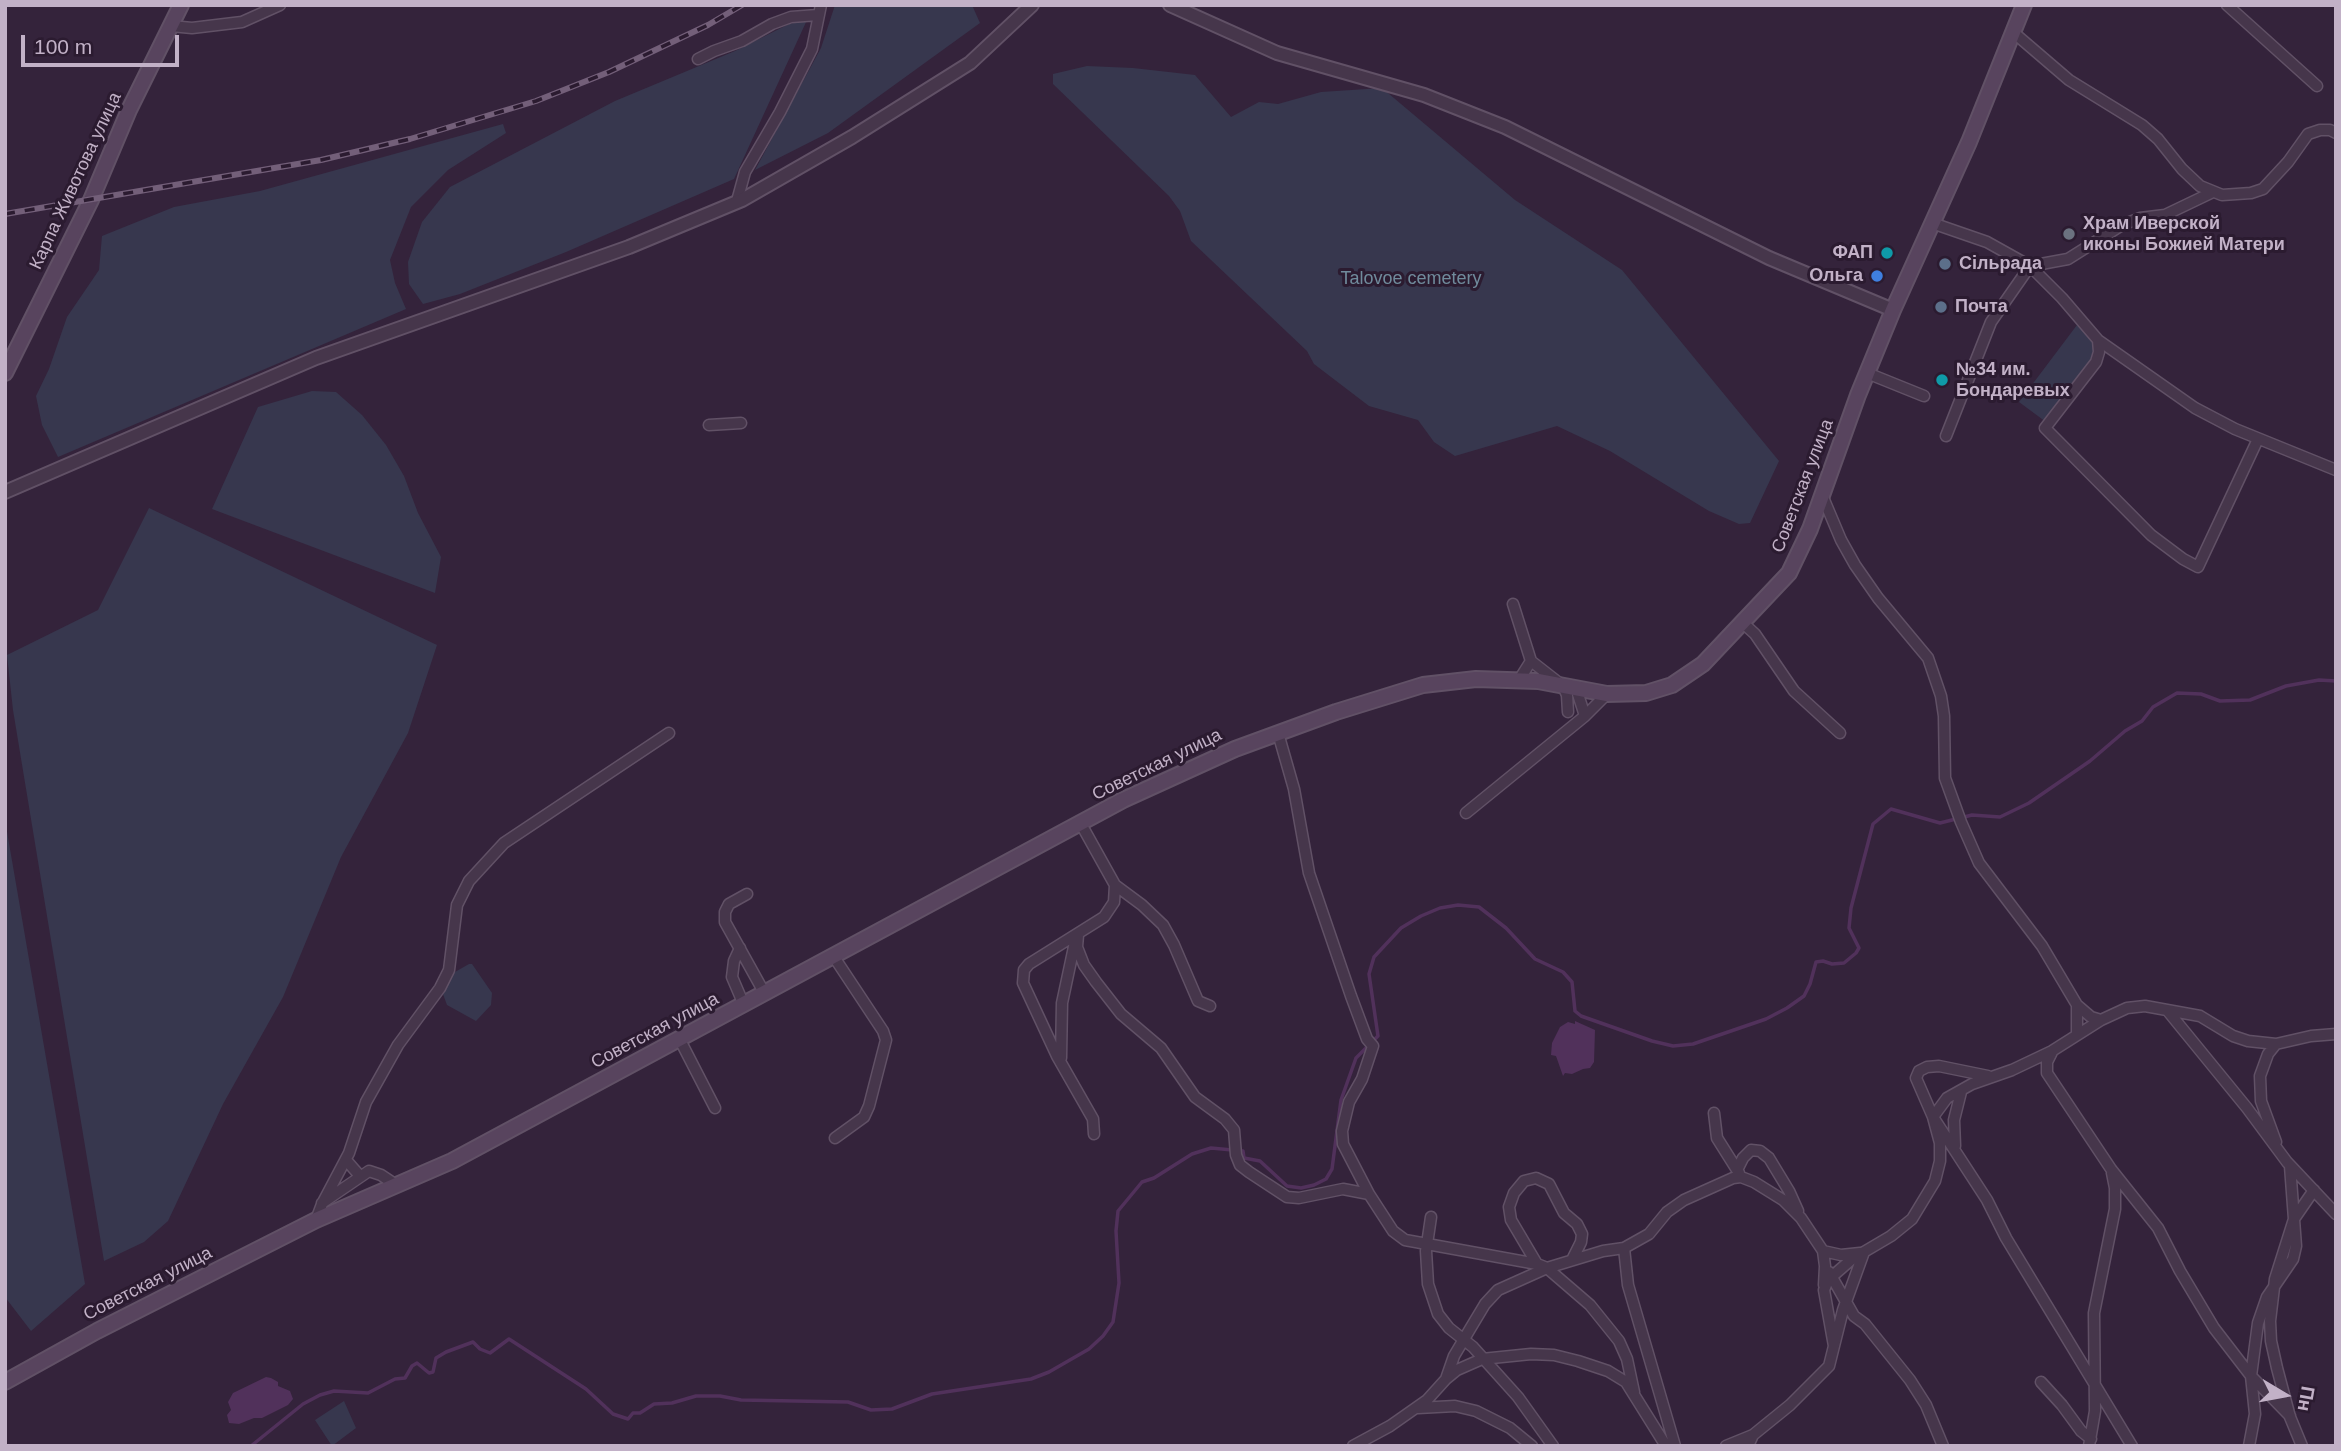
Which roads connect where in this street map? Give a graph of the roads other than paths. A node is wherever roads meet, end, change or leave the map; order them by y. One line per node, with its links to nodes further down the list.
1 (181, 5): 8 (main road, Карпа Животова улица)
2 (280, 5): 8 (street)
3 (1032, 5): 16 (street)
4 (1170, 5): 19 (street)
5 (2024, 5): 9 (main road, Советская улица)
6 (2228, 5): 11 (street)
7 (819, 10): 10 (street); 16 (street)
8 (171, 26): 21 (main road, Карпа Животова улица)
9 (2013, 32): 13 (street); 17 (main road, Советская улица)
10 (698, 59)
11 (2318, 86)
12 (2336, 133): 14 (street)
13 (2200, 186): 14 (street); 15 (street)
14 (2213, 192): 15 (street)
15 (2199, 198): 18 (street)
16 (737, 201): 29 (street)
17 (1932, 223): 18 (street); 19 (main road, Советская улица)
18 (2030, 266): 20 (street); 26 (street)
19 (1893, 310): 22 (main road, Советская улица)
20 (2098, 340): 27 (street); 27 (street)
21 (5, 373)
22 (1867, 373): 23 (street); 30 (main road, Советская улица)
23 (1924, 396)
24 (741, 423): 25 (street)
25 (709, 425)
26 (1945, 436)
27 (2258, 439): 28 (street)
28 (2336, 470)
29 (5, 492)
30 (1822, 495): 32 (main road, Советская улица); 51 (street)
31 (1513, 604): 33 (street)
32 (1743, 623): 36 (main road, Советская улица); 41 (street)
33 (1531, 661): 34 (street); 35 (street)
34 (1519, 681): 35 (main road, Советская улица); 40 (main road, Советская улица)
35 (1569, 687): 36 (main road, Советская улица); 37 (street); 38 (street)
36 (1607, 694): 38 (street)
37 (1568, 712)
38 (1585, 716): 42 (street)
39 (669, 733): 69 (street)
40 (1278, 733): 43 (main road, Советская улица); 76 (street)
41 (1840, 733)
42 (1466, 813)
43 (1081, 824): 44 (street); 48 (main road, Советская улица)
44 (1115, 885): 46 (street); 52 (street)
45 (747, 894): 47 (street)
46 (1078, 935): 60 (street); 60 (street); 76 (street)
47 (740, 948): 49 (street); 50 (street)
48 (834, 957): 49 (main road, Советская улица); 67 (street)
49 (765, 994): 50 (main road, Советская улица)
50 (744, 1005): 57 (main road, Советская улица)
51 (2077, 1005): 54 (street); 56 (street)
52 (1210, 1006)
53 (2166, 1010): 54 (street); 58 (street); 70 (street)
54 (2101, 1020): 56 (street)
55 (2336, 1034): 58 (street)
56 (2077, 1035): 59 (street)
57 (680, 1040): 63 (street); 74 (main road, Советская улица)
58 (2276, 1044): 70 (street)
59 (2052, 1051): 61 (street); 71 (street)
60 (1061, 1062): 66 (street)
61 (1990, 1077): 62 (street); 65 (street)
62 (1961, 1092): 65 (street); 68 (street)
63 (715, 1108)
64 (1714, 1113): 72 (street)
65 (1933, 1117): 68 (street); 87 (street)
66 (1094, 1134)
67 (835, 1138)
68 (1955, 1148): 100 (street)
69 (346, 1160): 73 (street); 77 (street)
70 (2288, 1164): 75 (street); 83 (street)
71 (2111, 1169): 96 (street); 100 (street)
72 (1739, 1173): 81 (street); 81 (street); 85 (street)
73 (360, 1176): 74 (street); 77 (street)
74 (396, 1185): 82 (main road, Советская улица)
75 (2314, 1190): 78 (street); 83 (street)
76 (1369, 1194): 84 (street)
77 (322, 1204): 82 (street)
78 (2331, 1205): 79 (street)
79 (2336, 1214)
80 (1431, 1217): 84 (street)
81 (1801, 1218): 86 (street)
82 (316, 1220): 99 (main road, Советская улица)
83 (2294, 1221): 91 (street)
84 (1427, 1245): 89 (street); 93 (street)
85 (1624, 1248): 88 (street); 110 (street)
86 (1823, 1251): 87 (street); 90 (street)
87 (1864, 1252): 90 (street); 92 (street)
88 (1572, 1260): 89 (street); 89 (street)
89 (1542, 1266): 93 (street); 101 (street)
90 (1828, 1270): 92 (street); 94 (street)
91 (2274, 1287): 96 (street); 103 (street)
92 (1845, 1304): 94 (street); 113 (street)
93 (1464, 1339): 95 (street); 97 (street)
94 (1834, 1346): 104 (street)
95 (1482, 1359): 97 (street); 101 (street); 108 (street)
96 (2251, 1376): 103 (street); 115 (street)
97 (1446, 1379): 102 (street)
98 (2041, 1381): 105 (street)
99 (5, 1382)
100 (2095, 1385): 105 (street); 114 (street)
101 (1634, 1392): 109 (street)
102 (1418, 1408): 106 (street); 107 (street)
103 (2290, 1416): 116 (street)
104 (1753, 1435): 111 (street); 112 (street)
105 (2090, 1443)
106 (1353, 1446)
107 (1532, 1446)
108 (1553, 1446)
109 (1666, 1446)
110 (1675, 1446)
111 (1726, 1446)
112 (1748, 1446)
113 (1942, 1446)
114 (2132, 1446)
115 (2249, 1446)
116 (2302, 1446)

